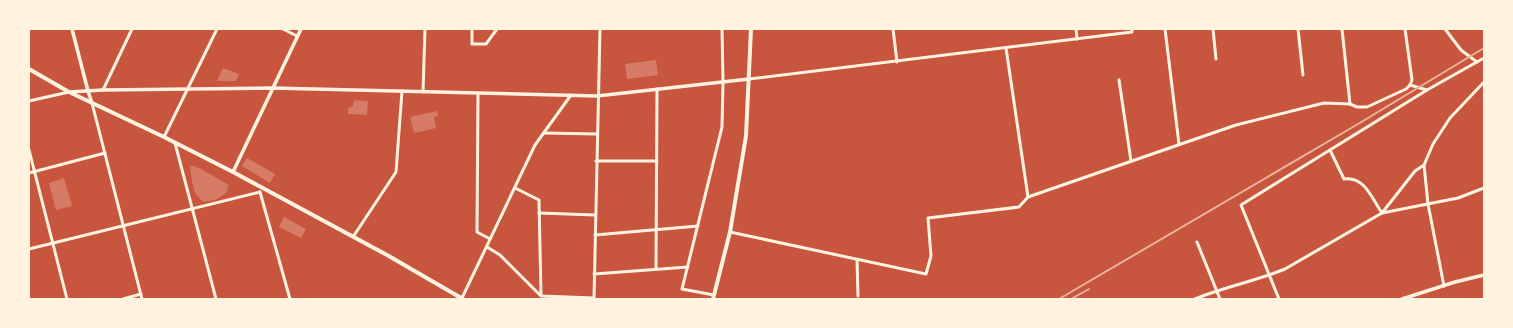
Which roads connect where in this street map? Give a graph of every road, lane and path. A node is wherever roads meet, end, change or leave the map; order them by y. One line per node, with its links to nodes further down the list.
1 (72, 29): 40 (street)
2 (132, 29): 38 (street)
3 (217, 29): 36 (street)
4 (283, 29): 21 (street)
5 (301, 29): 21 (street)
6 (425, 29): 43 (street)
7 (472, 29): 8 (street)
8 (497, 29)
9 (600, 29): 46 (street)
10 (722, 29): 32 (street)
11 (751, 29): 30 (main road)
12 (893, 29): 26 (street)
13 (1076, 29): 22 (street)
14 (1132, 29): 22 (street)
15 (1164, 29): 54 (street)
16 (1213, 29): 25 (street)
17 (1298, 29): 29 (street)
18 (1342, 29): 49 (street)
19 (1405, 29): 34 (street)
20 (1445, 29): 27 (street)
21 (297, 36): 35 (street)
22 (1078, 39): 23 (street)
23 (1006, 48): 26 (street); 68 (street)
24 (1484, 58): 27 (street)
25 (1216, 59)
26 (896, 62): 30 (street)
27 (1478, 62): 39 (street)
28 (29, 69): 42 (main road)
29 (1303, 75)
30 (749, 79): 32 (street); 77 (main road)
31 (1119, 80): 60 (street)
32 (723, 82): 37 (street); 75 (street)
33 (1484, 82): 61 (street)
34 (1410, 85): 39 (street); 49 (street)
35 (272, 88): 36 (street); 41 (street); 63 (street)
36 (187, 89): 38 (street); 52 (street)
37 (657, 89): 46 (street); 59 (street)
38 (103, 90): 40 (street)
39 (1427, 90): 56 (street)
40 (88, 91): 42 (street); 48 (street)
41 (402, 91): 43 (street); 79 (street)
42 (69, 92): 47 (street); 48 (main road)
43 (423, 92): 44 (street)
44 (478, 93): 45 (street); 80 (street)
45 (571, 95): 46 (street); 50 (street)
46 (597, 96): 51 (street)
47 (29, 101)
48 (92, 103): 52 (main road); 57 (street)
49 (1350, 104): 54 (street)
50 (544, 133): 51 (street); 65 (street)
51 (597, 134): 58 (street)
52 (164, 137): 53 (main road)
53 (175, 143): 63 (main road); 70 (street)
54 (1179, 144): 60 (street)
55 (29, 150): 62 (street)
56 (1330, 150): 72 (street); 89 (street)
57 (105, 153): 62 (street); 74 (street)
58 (596, 161): 59 (street); 73 (street)
59 (657, 161): 76 (street)
60 (1131, 161): 68 (street)
61 (1424, 165): 69 (street); 72 (street)
62 (35, 171): 64 (street); 82 (street)
63 (233, 172): 67 (main road)
64 (29, 173)
65 (515, 188): 71 (street); 80 (street)
66 (1484, 188): 69 (street)
67 (261, 190): 70 (street); 79 (main road); 101 (street)
68 (1028, 197): 85 (street)
69 (1428, 204): 72 (street); 91 (street)
70 (192, 209): 74 (street); 100 (street)
71 (539, 213): 73 (street); 94 (street)
72 (1382, 213): 89 (street)
73 (596, 215): 78 (street)
74 (124, 226): 82 (street); 93 (street)
75 (698, 226): 76 (street); 86 (street)
76 (657, 230): 78 (street); 87 (street)
77 (730, 232): 85 (street); 96 (main road)
78 (595, 235): 88 (street)
79 (353, 237): 102 (main road)
80 (490, 239): 83 (street)
81 (1197, 242): 92 (street)
82 (53, 243): 84 (street); 97 (street)
83 (487, 246): 94 (street); 102 (street)
84 (29, 249)
85 (857, 260): 95 (street)
86 (688, 267): 87 (street); 96 (street)
87 (656, 269): 88 (street)
88 (594, 274): 103 (street)
89 (1269, 275): 92 (street); 106 (street)
90 (1484, 275): 91 (street)
91 (1444, 286): 107 (street)
92 (1217, 290): 104 (street); 105 (street)
93 (141, 294): 98 (street); 99 (street)
94 (541, 296): 103 (street)
95 (858, 296)
96 (713, 297)
97 (67, 299)
98 (123, 299)
99 (142, 299)
100 (216, 299)
101 (290, 299)
102 (463, 299)
103 (594, 299)
104 (1195, 299)
105 (1220, 299)
106 (1279, 299)
107 (1402, 299)

